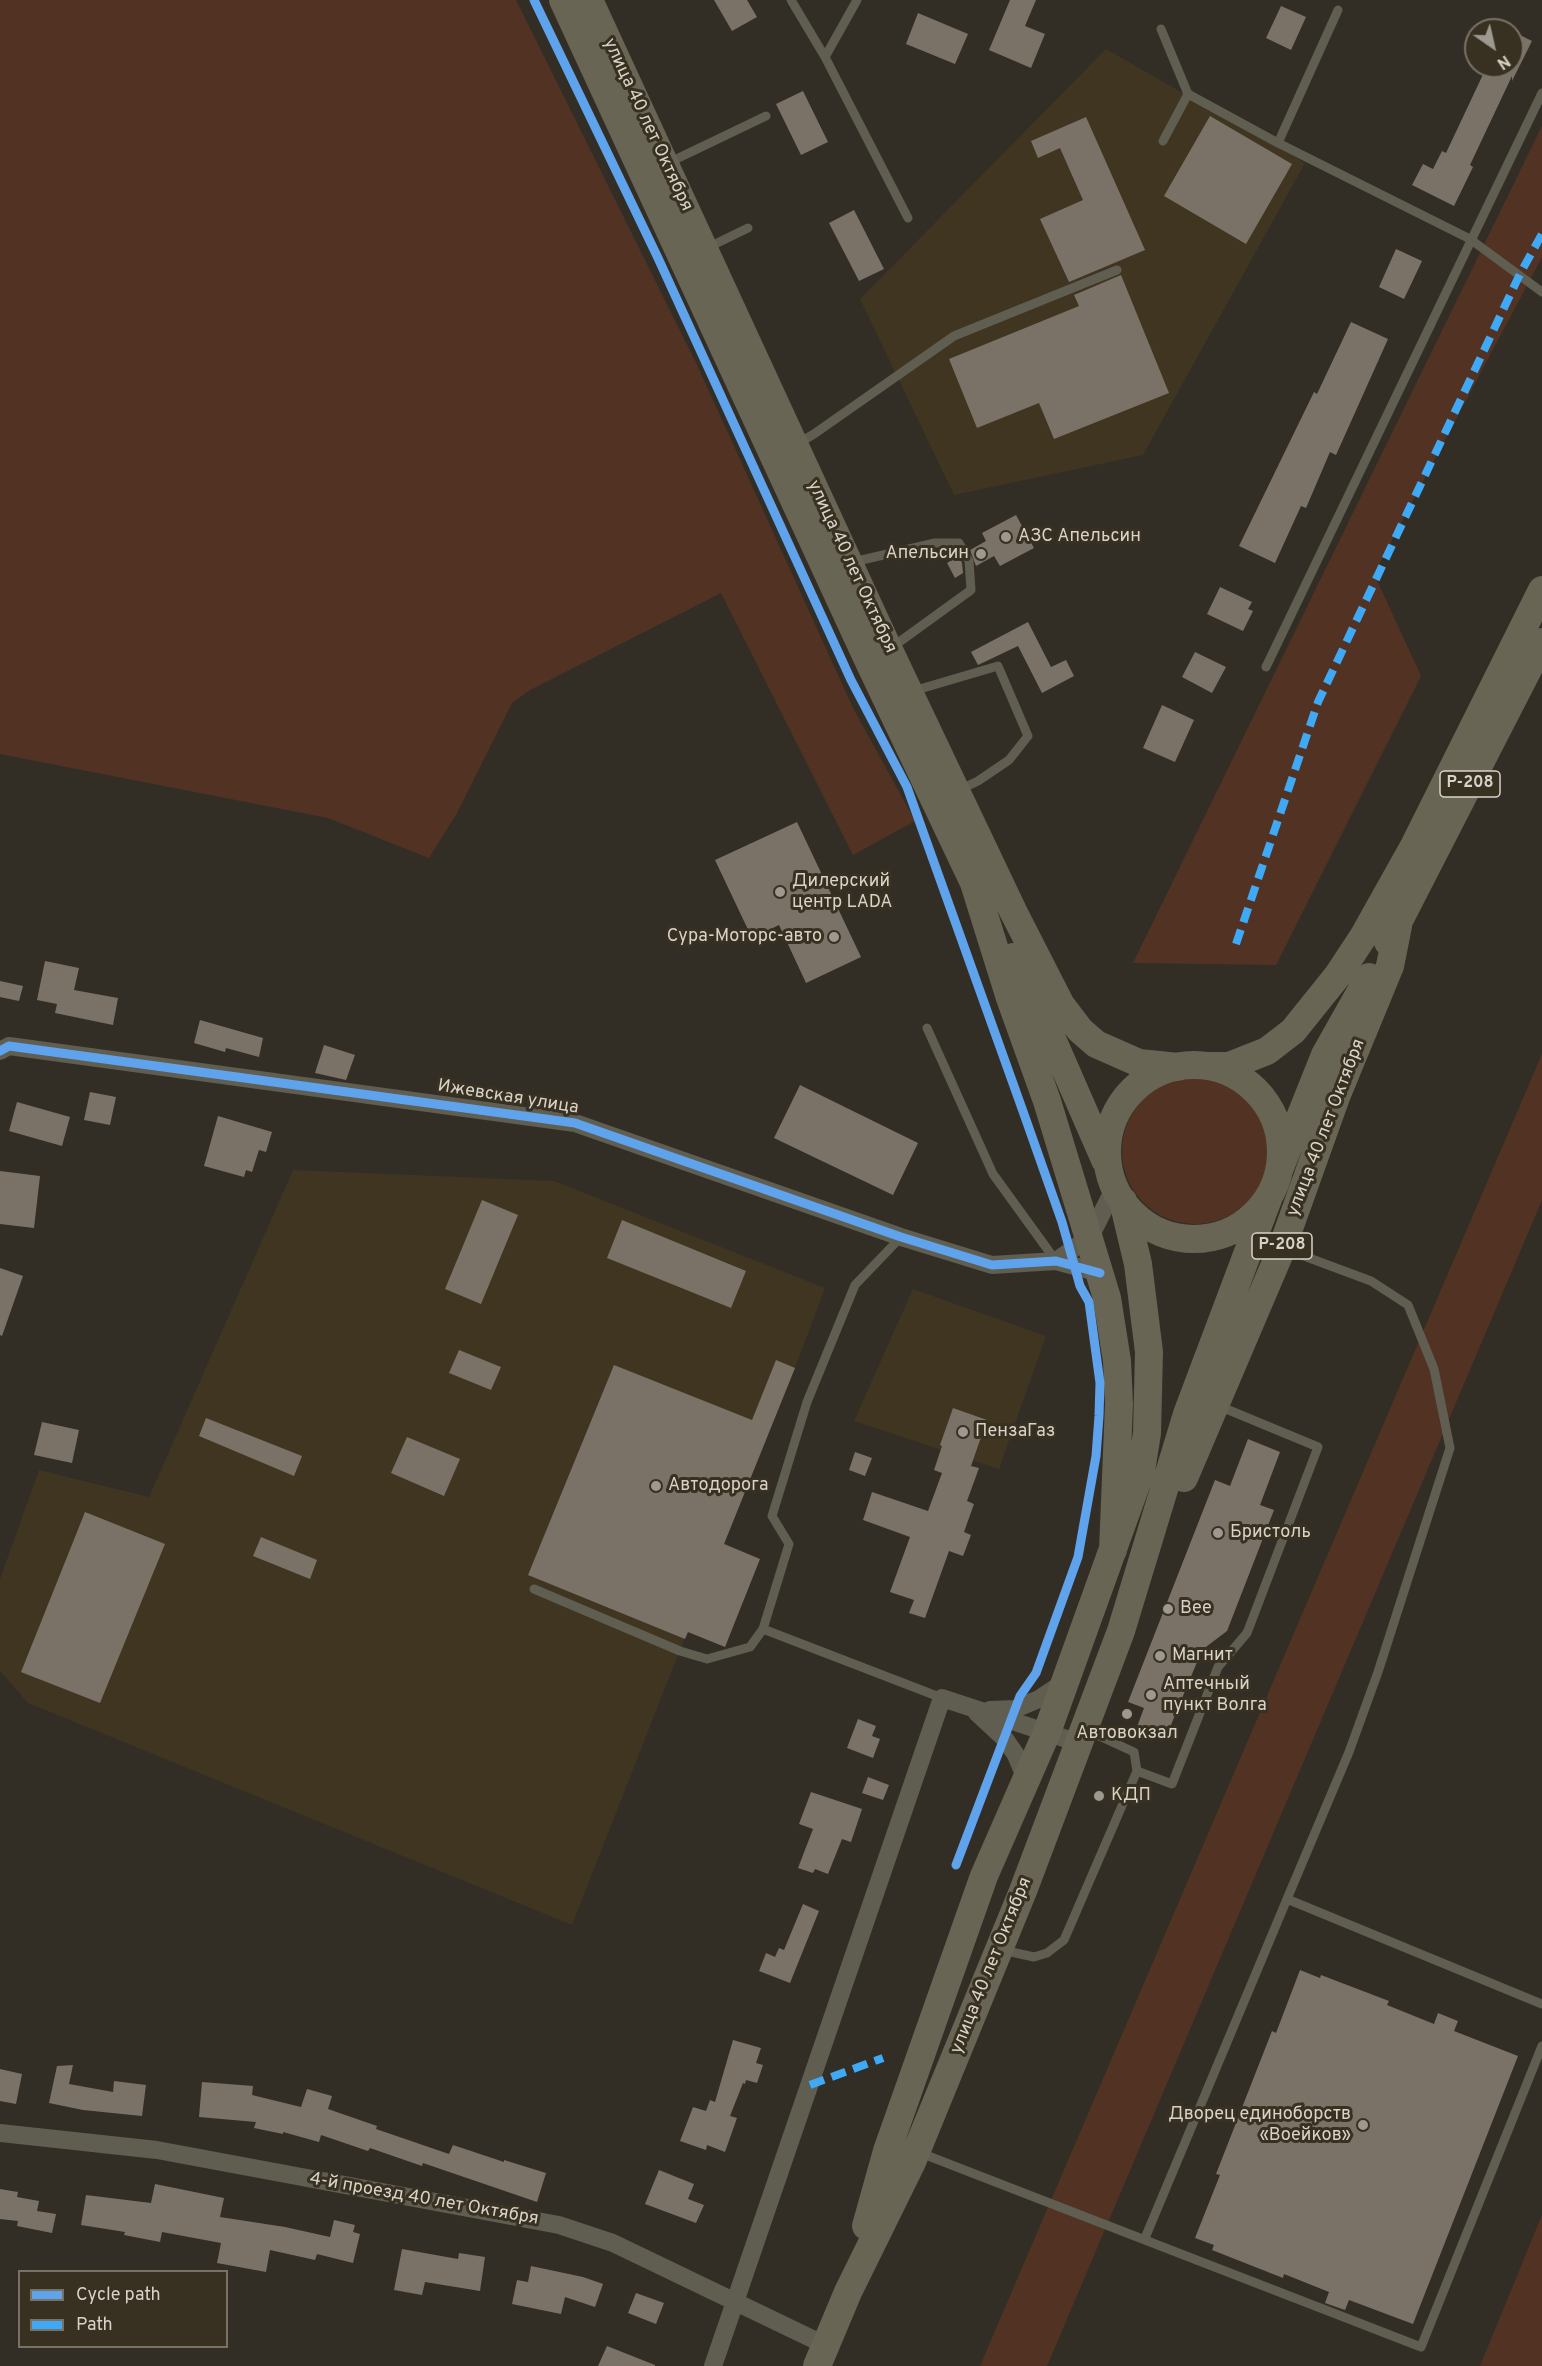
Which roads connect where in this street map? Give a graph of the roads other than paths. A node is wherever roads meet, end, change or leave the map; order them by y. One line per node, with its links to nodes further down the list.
1 (563, 0): 28 (main road, улица 40 лет Октября)
2 (589, 0): 13 (main road, улица 40 лет Октября)
3 (791, 0): 7 (lane)
4 (857, 0): 7 (lane)
5 (1338, 10): 12 (lane)
6 (1161, 28): 9 (lane)
7 (825, 57): 14 (lane)
8 (1542, 93): 16 (lane)
9 (1188, 94): 11 (lane); 12 (lane)
10 (766, 116): 13 (lane)
11 (1162, 141)
12 (1278, 143): 16 (lane)
13 (666, 164): 17 (main road, улица 40 лет Октября)
14 (908, 218)
15 (748, 228): 17 (lane)
16 (1470, 239): 19 (lane); 25 (lane)
17 (705, 249): 20 (main road, улица 40 лет Октября)
18 (1117, 270): 20 (lane)
19 (1542, 292)
20 (795, 445): 21 (main road, улица 40 лет Октября)
21 (849, 563): 24 (main road, улица 40 лет Октября); 24 (lane)
22 (1542, 590): 32 (main road, улица 40 лет Октября / Р-208)
23 (1542, 642): 29 (main road, улица 40 лет Октября / Р-208)
24 (889, 650): 26 (main road, улица 40 лет Октября)
25 (1266, 667)
26 (909, 692): 27 (main road, улица 40 лет Октября); 27 (lane)
27 (956, 791): 33 (main road, улица 40 лет Октября)
28 (974, 883): 35 (main road); 38 (main road, улица 40 лет Октября)
29 (1398, 926): 34 (main road, улица 40 лет Октября / Р-208); 39 (main road, улица 40 лет Октября / Р-208)
30 (927, 1028): 40 (lane)
31 (0, 1051): 37 (street, Ижевская улица)
32 (1209, 1066): 33 (main road, улица 40 лет Октября); 34 (main road, улица 40 лет Октября)
33 (1178, 1067): 35 (main road, улица 40 лет Октября)
34 (1280, 1170): 36 (main road, улица 40 лет Октября)
35 (1116, 1187): 36 (main road, улица 40 лет Октября); 38 (street); 43 (main road, улица 40 лет Октября)
36 (1268, 1199): 44 (main road, улица 40 лет Октября)
37 (901, 1237): 40 (street, Ижевская улица); 46 (lane)
38 (1090, 1237): 40 (street); 41 (main road, улица 40 лет Октября)
39 (1282, 1248): 42 (main road, улица 40 лет Октября / Р-208); 54 (lane)
40 (1056, 1261): 41 (street, Ижевская улица)
41 (1100, 1273): 43 (main road, улица 40 лет Октября)
42 (1216, 1404): 44 (main road, улица 40 лет Октября / Р-208); 52 (lane)
43 (1113, 1550): 47 (main road, улица 40 лет Октября)
44 (1144, 1557): 51 (main road, улица 40 лет Октября)
45 (534, 1588): 46 (lane)
46 (763, 1629): 48 (lane)
47 (1066, 1681): 49 (street); 50 (main road, улица 40 лет Октября)
48 (942, 1698): 49 (street); 62 (street)
49 (974, 1710): 50 (street); 53 (street)
50 (1047, 1732): 51 (street); 53 (main road, улица 40 лет Октября)
51 (1081, 1736): 52 (lane); 55 (main road, улица 40 лет Октября)
52 (1137, 1772): 55 (lane)
53 (1026, 1779): 61 (main road, улица 40 лет Октября)
54 (1287, 1899): 56 (lane); 60 (lane)
55 (999, 1949): 59 (main road, улица 40 лет Октября)
56 (1542, 2004)
57 (1542, 2046): 60 (lane)
58 (0, 2133): 62 (street, 4-й проезд 40 лет Октября)
59 (916, 2151): 60 (lane); 61 (main road, улица 40 лет Октября)
60 (1145, 2238)
61 (848, 2292): 63 (main road, улица 40 лет Октября)
62 (735, 2301): 63 (street, 4-й проезд 40 лет Октября); 64 (street)
63 (821, 2356)
64 (713, 2366)

